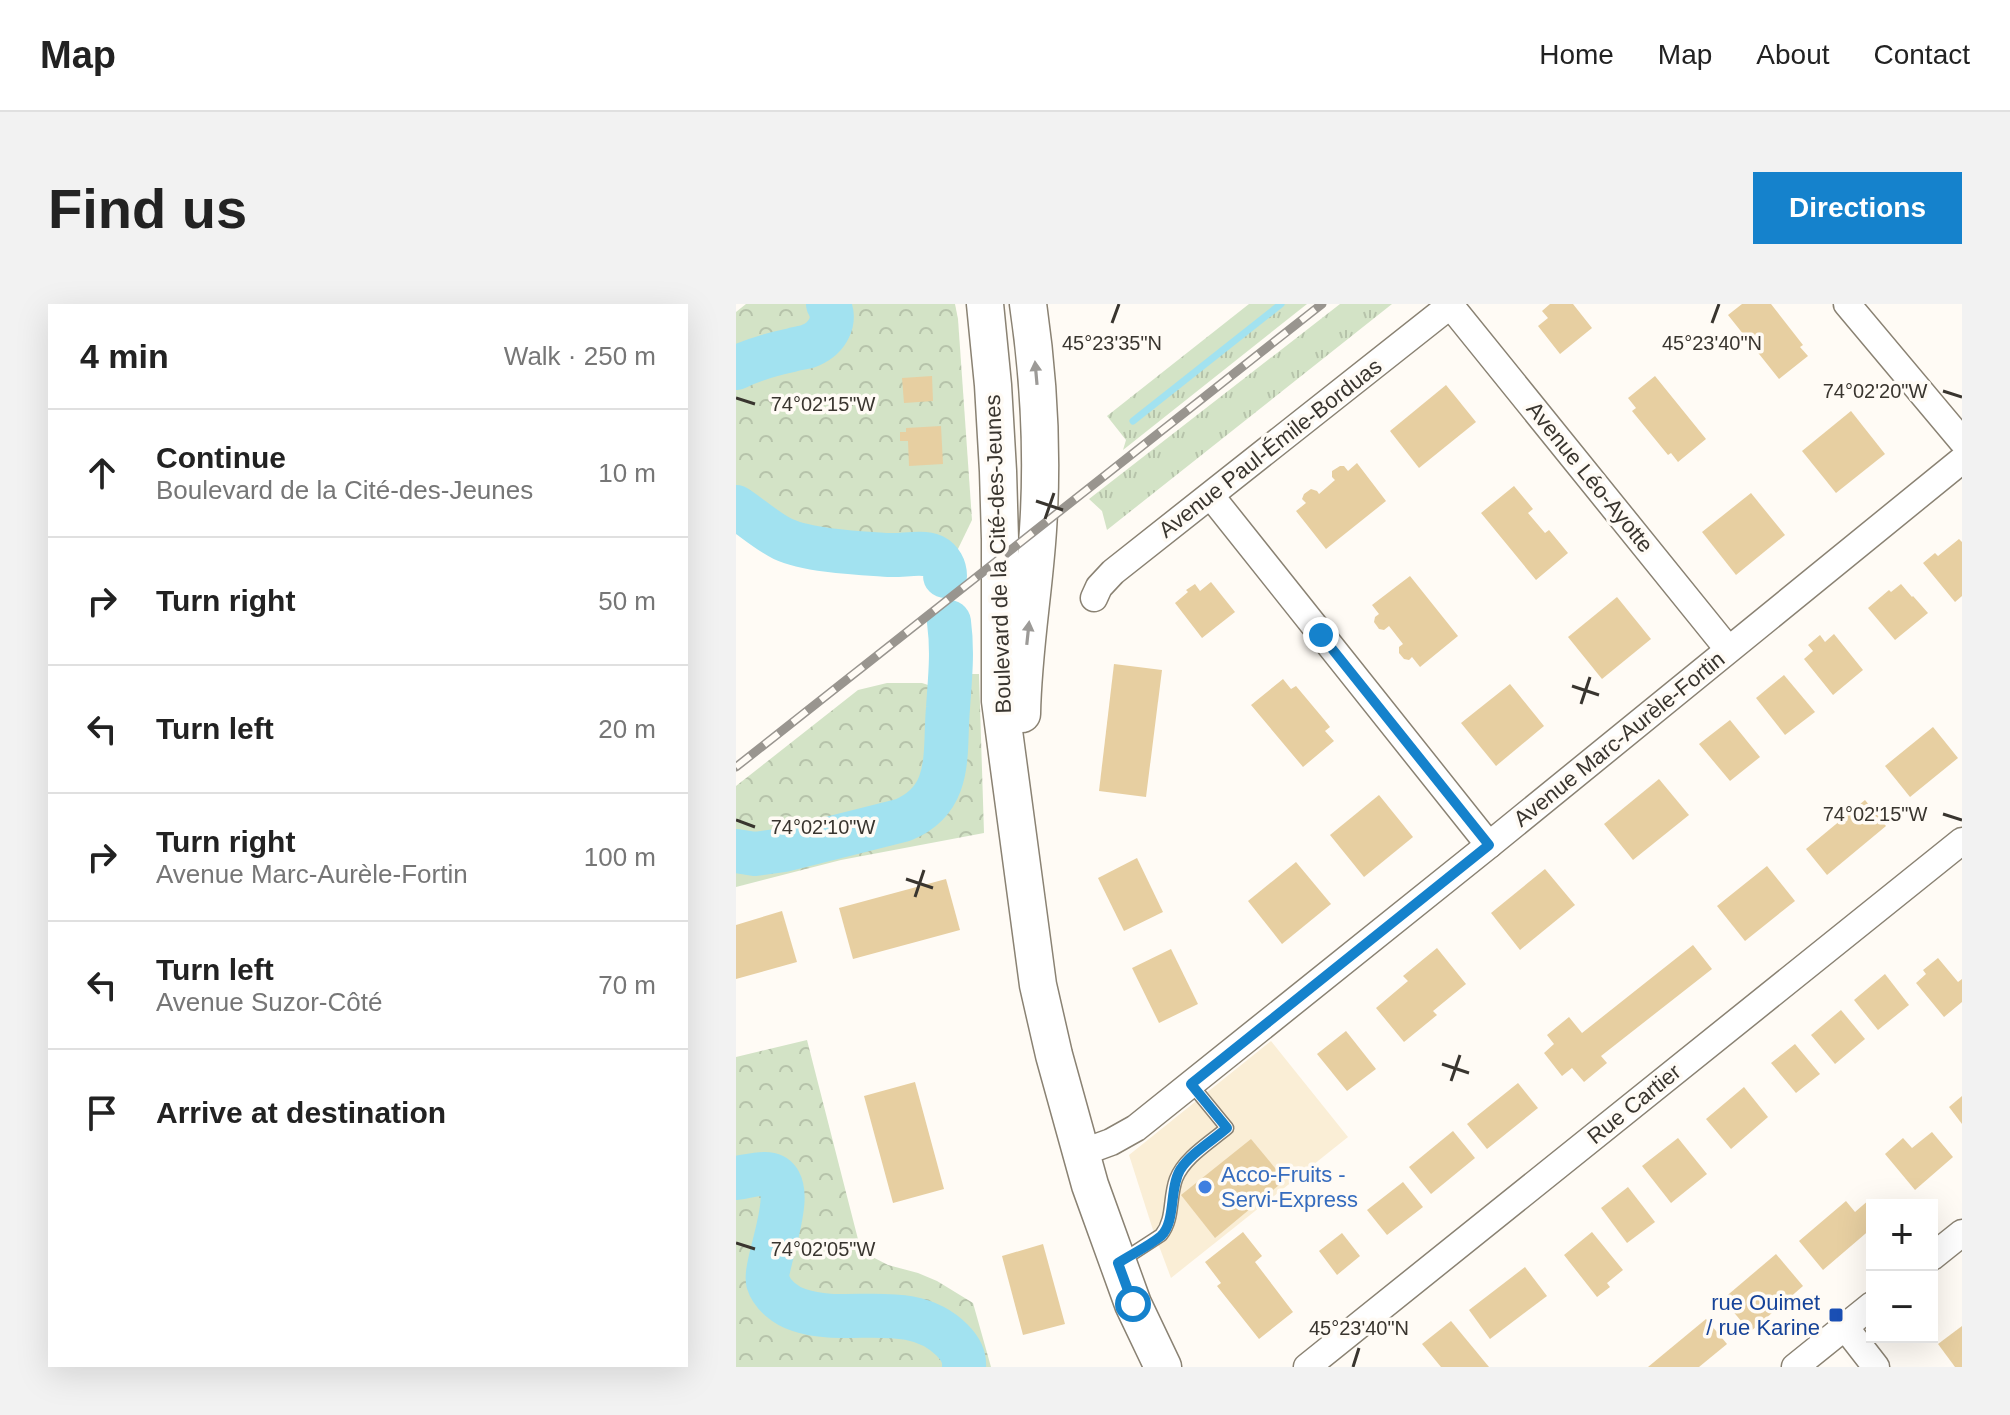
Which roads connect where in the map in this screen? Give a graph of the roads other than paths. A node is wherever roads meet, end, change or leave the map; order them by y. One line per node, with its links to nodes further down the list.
1 (985, 304): 12 (main road, Boulevard de la Cité-des-Jeunes)
2 (1028, 304): 12 (main road, Boulevard de la Cité-des-Jeunes, one-way to 2)
3 (1847, 304): 5 (street)
4 (1451, 305): 7 (street, Avenue Paul-Émile-Borduas); 9 (street, Avenue Léo-Ayotte)
5 (1962, 441)
6 (1962, 460): 9 (street, Avenue Marc-Aurèle-Fortin)
7 (1211, 496): 8 (street, Avenue Paul-Émile-Borduas); 11 (street)
8 (1094, 598)
9 (1728, 649): 11 (street, Avenue Marc-Aurèle-Fortin)
10 (1962, 841): 21 (street, Rue Cartier)
11 (1489, 845): 13 (street, Avenue Marc-Aurèle-Fortin)
12 (1021, 851): 14 (main road, Boulevard de la Cité-des-Jeunes)
13 (1191, 1084): 14 (street, Avenue Marc-Aurèle-Fortin); 17 (lane)
14 (1081, 1153): 17 (main road, Boulevard de la Cité-des-Jeunes)
15 (1962, 1233): 16 (street)
16 (1938, 1252)
17 (1118, 1263): 20 (main road, Boulevard de la Cité-des-Jeunes)
18 (1866, 1310): 19 (street)
19 (1845, 1327): 22 (street); 23 (street)
20 (1163, 1367)
21 (1307, 1367)
22 (1795, 1367)
23 (1876, 1367)

